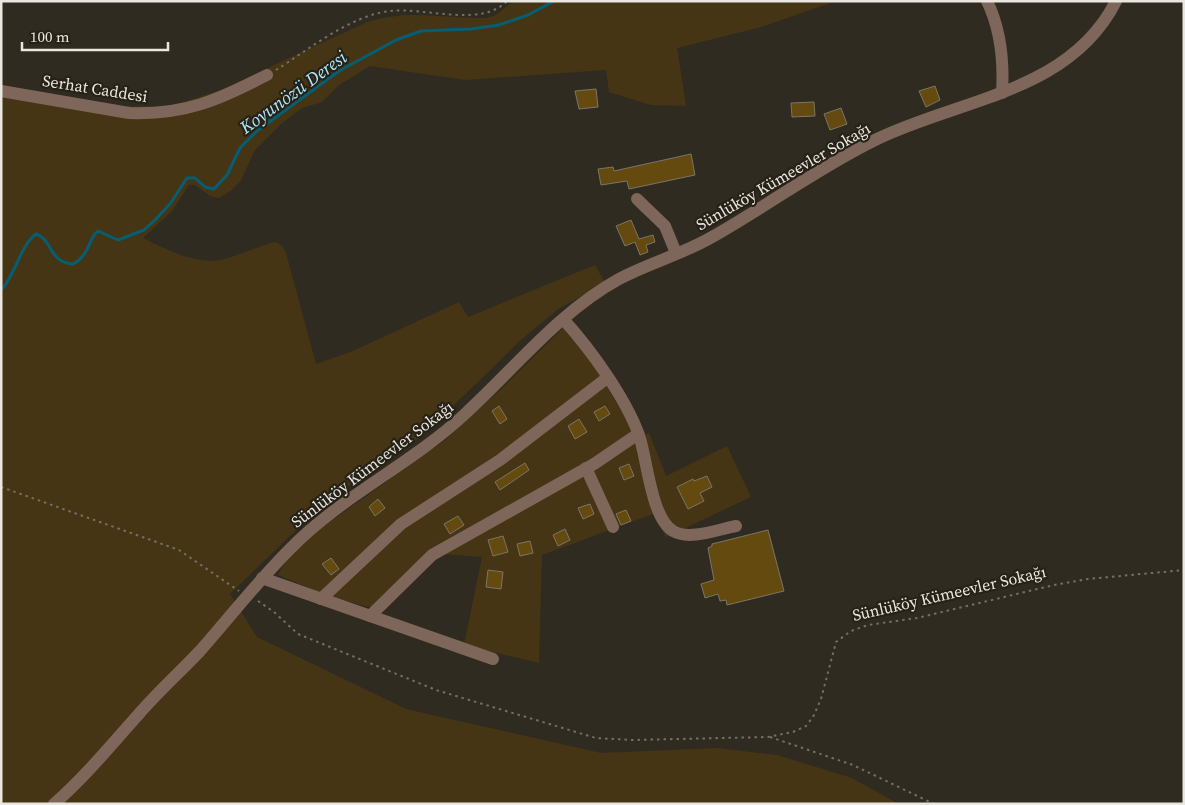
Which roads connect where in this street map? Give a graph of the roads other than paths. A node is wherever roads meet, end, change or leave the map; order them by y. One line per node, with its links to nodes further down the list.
1 (987, 1): 5 (street)
2 (1116, 1): 5 (street, Sünlüköy Kümeevler Sokağı)
3 (267, 75): 4 (street, Serhat Caddesi)
4 (1, 91)
5 (1002, 93): 7 (street, Sünlüköy Kümeevler Sokağı)
6 (637, 199): 7 (street)
7 (676, 253): 8 (street, Sünlüköy Kümeevler Sokağı)
8 (564, 320): 9 (street); 14 (street, Sünlüköy Kümeevler Sokağı)
9 (607, 378): 10 (street); 15 (street)
10 (638, 434): 11 (street); 12 (street)
11 (586, 468): 13 (street); 16 (street)
12 (736, 526)
13 (613, 527)
14 (262, 578): 15 (street); 18 (street, Sünlüköy Kümeevler Sokağı)
15 (321, 599): 16 (street)
16 (370, 616): 17 (street)
17 (493, 659)
18 (54, 804)

